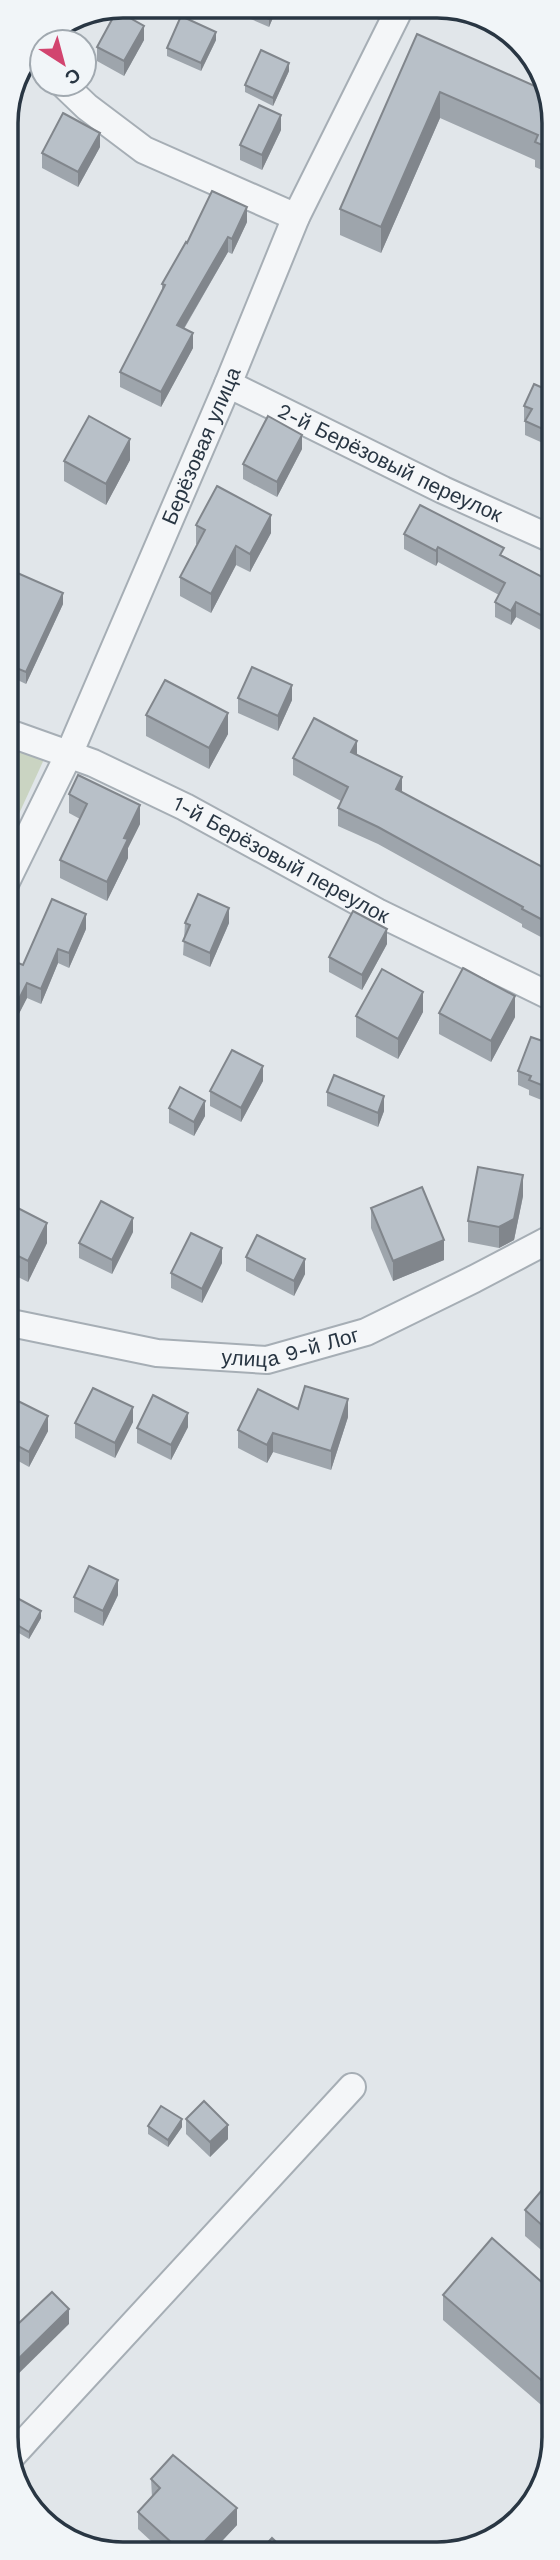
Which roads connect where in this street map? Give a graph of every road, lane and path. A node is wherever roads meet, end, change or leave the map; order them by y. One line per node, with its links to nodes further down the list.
1 (395, 19): 2 (street); 4 (street, Берёзовая улица)
2 (416, 38)
3 (78, 98): 4 (street)
4 (296, 218): 5 (street, Берёзовая улица)
5 (228, 384): 6 (street, 2-й Берёзовый переулок); 8 (street, Берёзовая улица)
6 (542, 535)
7 (18, 736): 8 (street, 1-й Берёзовый переулок)
8 (69, 754): 9 (street, Берёзовая улица); 10 (street, 1-й Берёзовый переулок)
9 (18, 858)
10 (542, 992)
11 (542, 1243): 12 (street, улица 9-й Лог)
12 (17, 1324)
13 (352, 2087): 14 (street)
14 (18, 2449)

